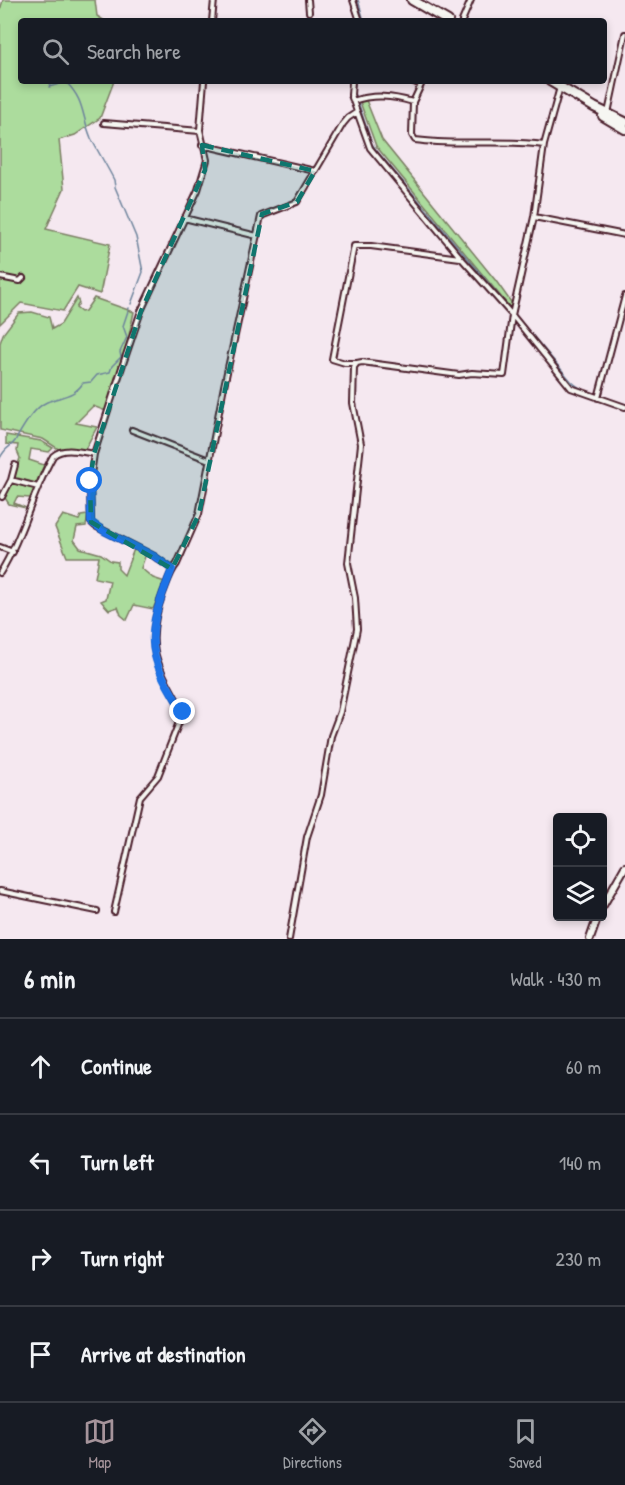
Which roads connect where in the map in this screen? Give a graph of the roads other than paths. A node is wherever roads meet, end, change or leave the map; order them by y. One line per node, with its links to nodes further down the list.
1 (214, 0): 7 (street)
2 (308, 0): 6 (street)
3 (353, 0): 8 (street)
4 (412, 0): 9 (highway)
5 (471, 0): 10 (street)
6 (309, 12)
7 (212, 18)
8 (359, 18)
9 (443, 18)
10 (463, 18)
11 (625, 34): 21 (street)
12 (204, 84): 25 (street)
13 (352, 84): 17 (street)
14 (421, 84): 18 (street)
15 (555, 84): 16 (highway)
16 (560, 87): 19 (highway); 27 (street)
17 (353, 101): 18 (street); 20 (street)
18 (413, 102): 27 (street)
19 (594, 107): 21 (highway); 24 (highway)
20 (357, 112): 28 (street); 33 (street)
21 (608, 113): 22 (highway)
22 (625, 122)
23 (104, 123): 25 (street)
24 (625, 129)
25 (200, 131): 26 (street)
26 (202, 144): 28 (street); 30 (street)
27 (544, 145): 29 (street)
28 (315, 171): 32 (street)
29 (534, 217): 31 (street); 37 (street)
30 (184, 218): 32 (street); 42 (street)
31 (625, 235)
32 (257, 236): 43 (street)
33 (461, 258): 37 (street); 38 (street)
34 (0, 277): 35 (street)
35 (23, 278)
36 (625, 296): 39 (street)
37 (513, 313): 38 (street); 39 (street)
38 (357, 363): 58 (street)
39 (598, 398): 40 (street)
40 (625, 407)
41 (132, 430): 43 (street)
42 (94, 454): 46 (street); 50 (street)
43 (209, 460): 50 (street)
44 (15, 465): 45 (street)
45 (11, 480): 46 (street); 47 (street)
46 (38, 487): 49 (street)
47 (2, 497)
48 (0, 547): 49 (street)
49 (13, 552): 51 (street)
50 (172, 569): 56 (street)
51 (0, 573)
52 (625, 867): 54 (main road)
53 (0, 891): 55 (street)
54 (607, 900)
55 (97, 911)
56 (114, 912)
57 (596, 921): 59 (main road)
58 (289, 939)
59 (590, 939)

